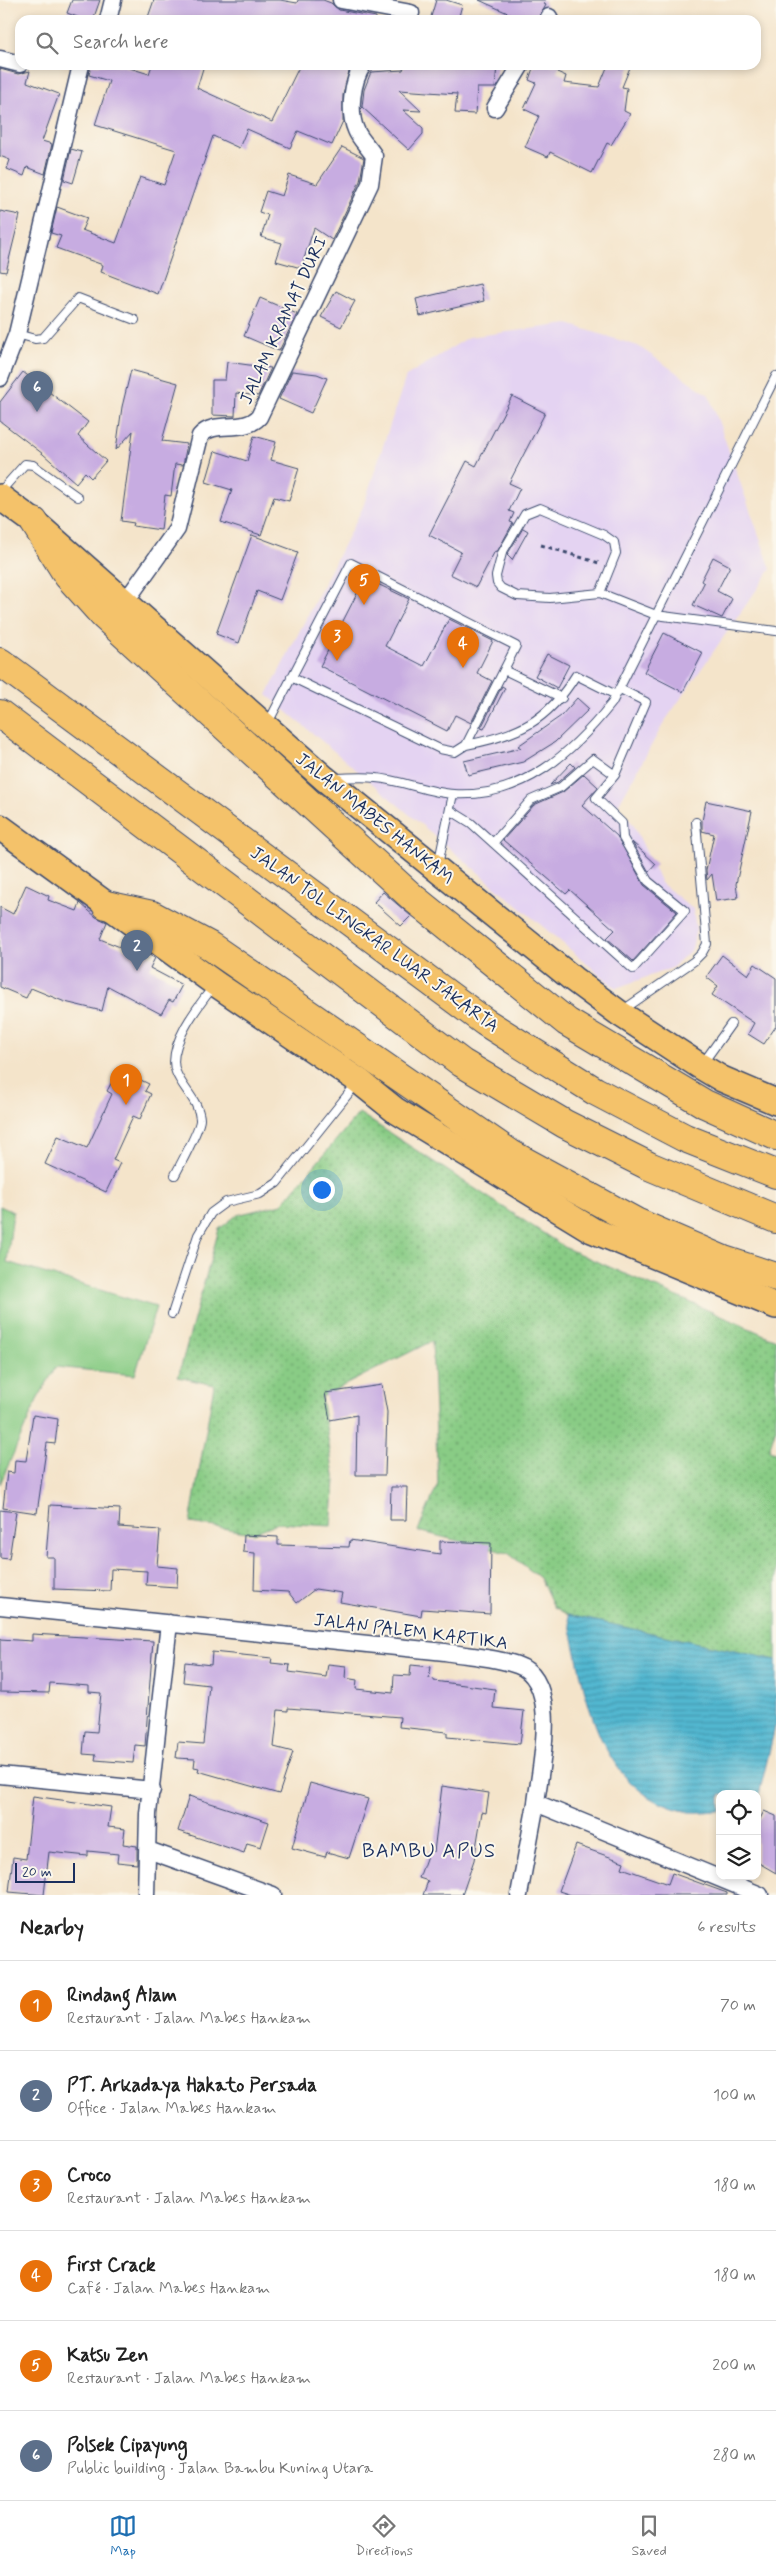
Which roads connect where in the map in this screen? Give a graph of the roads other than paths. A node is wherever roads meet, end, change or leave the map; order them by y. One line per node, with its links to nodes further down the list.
1 (113, 0): 4 (street)
2 (341, 0): 3 (street)
3 (412, 11)
4 (109, 15)
5 (0, 60): 6 (street)
6 (15, 63)
7 (80, 70): 12 (street)
8 (361, 70): 20 (street, JALAM KRAMAT DURI)
9 (515, 70): 10 (street)
10 (495, 108)
11 (135, 320): 12 (lane)
12 (17, 334): 14 (street)
13 (776, 376): 21 (lane)
14 (0, 378)
15 (0, 492): 17 (lane)
16 (0, 497): 18 (main road, JALAN MABES HANKAM)
17 (78, 497)
18 (34, 522): 20 (main road, JALAN MABES HANKAM); 46 (highway)
19 (600, 593): 19 (lane); 21 (lane)
20 (124, 600): 29 (main road, JALAN MABES HANKAM)
21 (656, 615): 22 (lane); 26 (lane)
22 (776, 631)
23 (0, 662): 47 (highway, JALAN TOL LINGKAR LUAR JAKARTA)
24 (504, 670): 25 (lane); 27 (lane); 30 (lane)
25 (292, 677): 29 (lane); 30 (lane)
26 (618, 692): 27 (lane); 31 (lane); 33 (lane)
27 (562, 698): 30 (lane)
28 (0, 714): 49 (highway)
29 (266, 727): 32 (main road, JALAN MABES HANKAM)
30 (466, 745)
31 (615, 775): 37 (lane); 37 (lane)
32 (324, 778): 33 (lane); 38 (main road, JALAN MABES HANKAM)
33 (453, 794): 34 (lane)
34 (450, 810): 37 (lane); 38 (lane)
35 (696, 822): 41 (lane)
36 (0, 827): 39 (main road)
37 (493, 843)
38 (437, 870): 41 (main road, JALAN MABES HANKAM)
39 (106, 905): 40 (main road); 50 (highway)
40 (216, 984): 44 (main road); 48 (lane)
41 (619, 1013): 43 (main road, JALAN MABES HANKAM)
42 (731, 1024): 43 (lane)
43 (700, 1066): 45 (main road, JALAN MABES HANKAM)
44 (358, 1081): 51 (main road); 52 (lane)
45 (776, 1102)
46 (776, 1136)
47 (776, 1174)
48 (175, 1175)
49 (776, 1219)
50 (776, 1277)
51 (776, 1306)
52 (172, 1314)
53 (0, 1606): 54 (street, JALAN PALEM KARTIKA)
54 (169, 1622): 56 (street); 57 (street, JALAN PALEM KARTIKA)
55 (0, 1775): 56 (street)
56 (152, 1790): 58 (street)
57 (536, 1803): 61 (street, JALAN PALEM KARTIKA); 62 (street)
58 (148, 1850): 59 (street); 60 (street)
59 (146, 1895)
60 (273, 1895)
61 (519, 1895)
62 (760, 1895)

